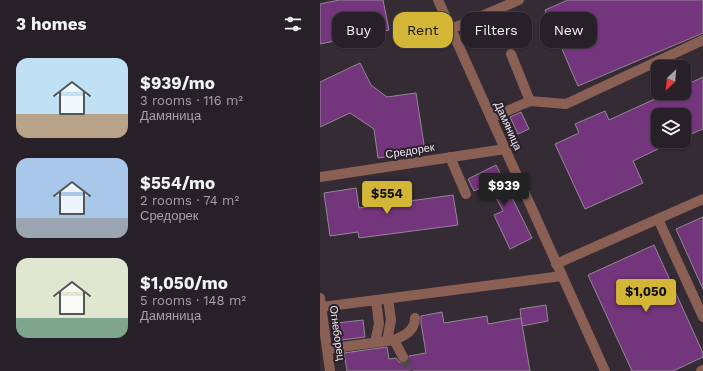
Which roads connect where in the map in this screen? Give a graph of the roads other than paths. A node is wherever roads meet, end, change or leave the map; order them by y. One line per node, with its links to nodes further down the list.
1 (438, 0): 3 (street, Дамяница)
2 (519, 0): 4 (street)
3 (443, 12)
4 (453, 28)
5 (453, 33): 9 (street, Дамяница)
6 (703, 40): 8 (street)
7 (511, 54): 8 (street)
8 (530, 101): 9 (street)
9 (491, 118): 10 (street, Дамяница)
10 (505, 149): 11 (street, Средорек); 16 (street, Дамяница)
11 (450, 157): 12 (street, Средорек); 13 (street)
12 (320, 177)
13 (466, 194)
14 (703, 199): 15 (street)
15 (658, 219): 16 (street); 21 (street)
16 (556, 264): 17 (street, Дамяница)
17 (562, 276): 18 (street); 28 (street, Дамяница)
18 (388, 299): 19 (street); 23 (street)
19 (376, 300): 20 (street); 24 (street)
20 (321, 303): 25 (street, Огнеборец)
21 (703, 317)
22 (415, 318): 23 (street)
23 (390, 340): 24 (street); 26 (street)
24 (375, 342): 25 (street)
25 (327, 349): 27 (street, Огнеборец)
26 (403, 357)
27 (330, 371)
28 (606, 371)

